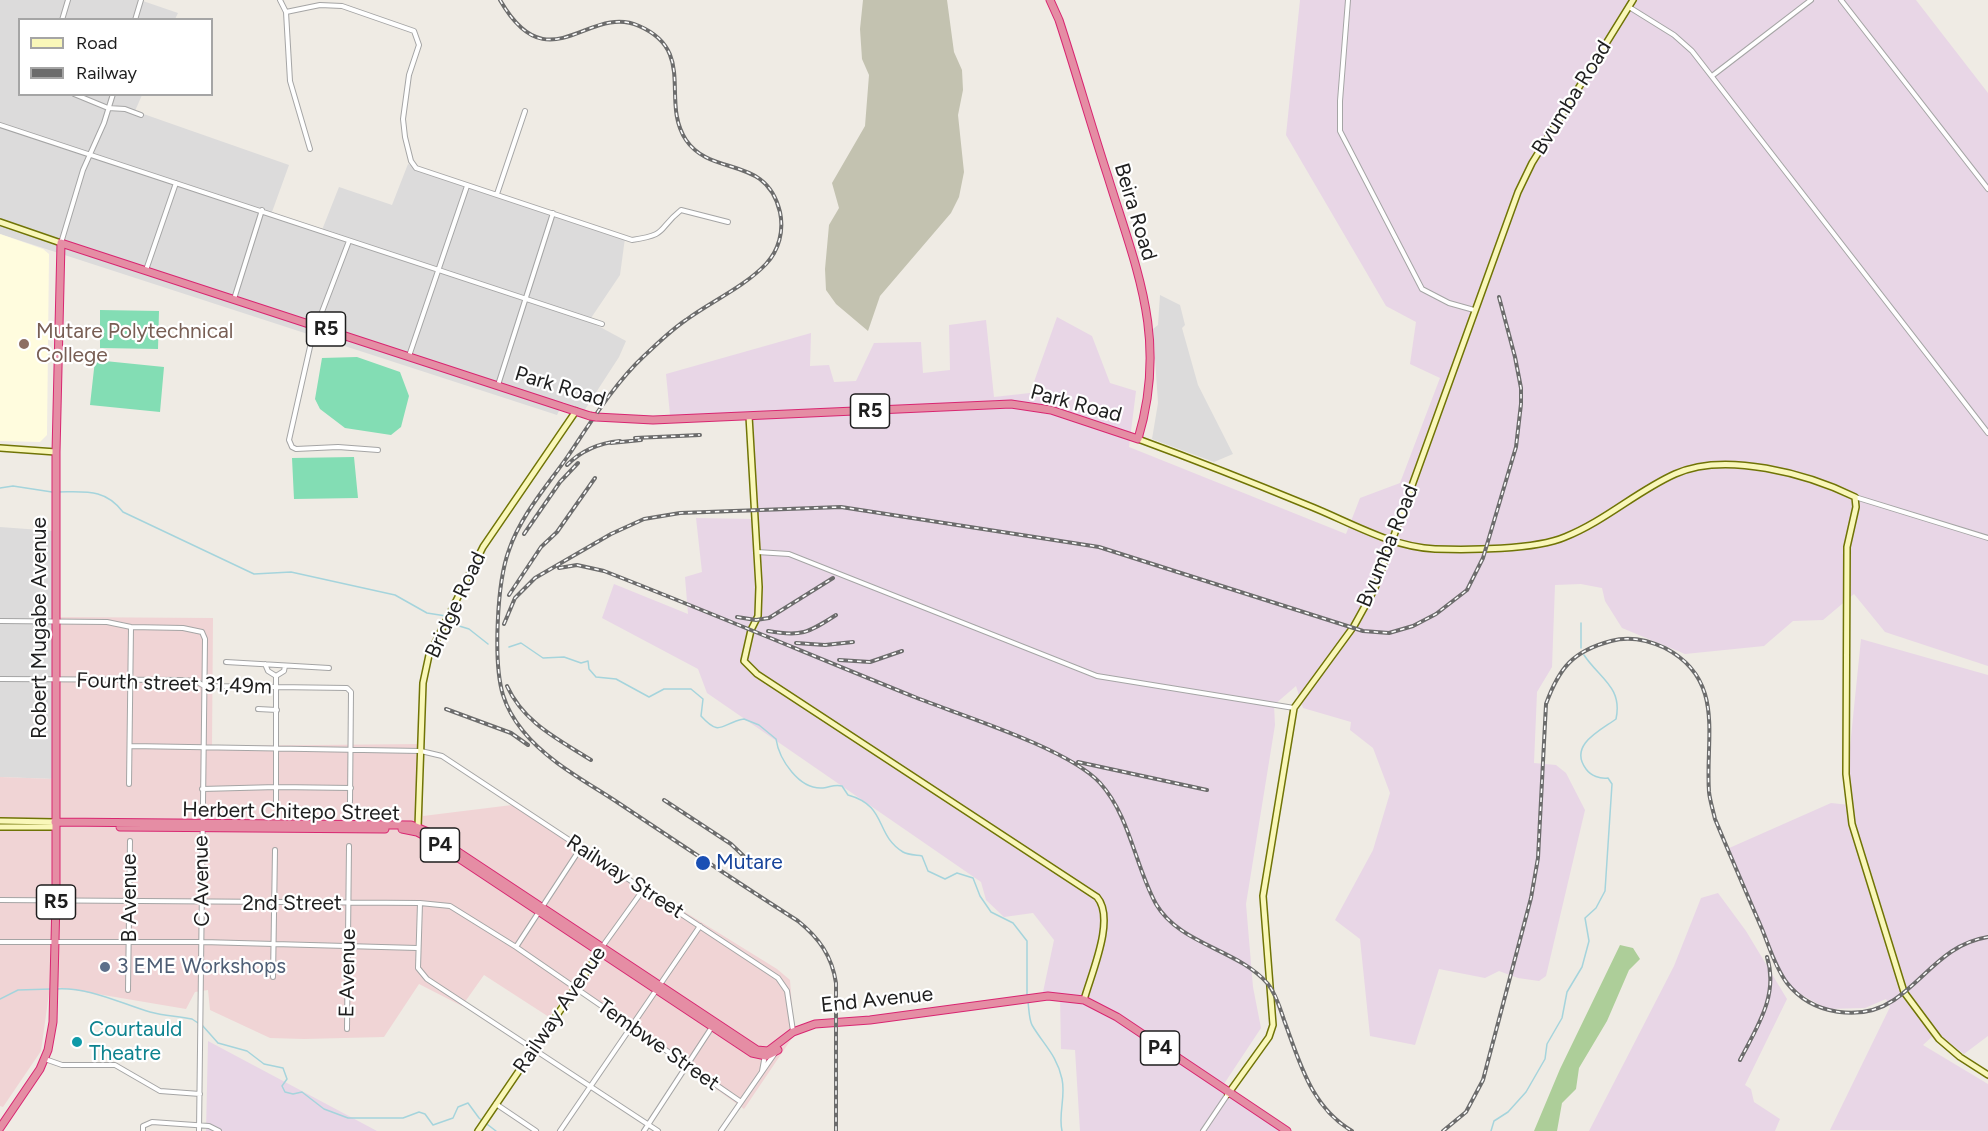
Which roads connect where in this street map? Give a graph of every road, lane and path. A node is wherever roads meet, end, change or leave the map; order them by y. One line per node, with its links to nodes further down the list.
1 (68, 0): 11 (street)
2 (141, 0): 12 (street)
3 (280, 0): 10 (street)
4 (1050, 0): 44 (highway, Beira Road)
5 (1348, 0): 36 (street)
6 (1633, 0): 9 (street, Bvumba Road)
7 (1811, 0): 13 (street)
8 (1841, 0): 24 (street)
9 (1629, 7): 13 (street); 36 (street, Bvumba Road)
10 (286, 12): 20 (street); 23 (street)
11 (63, 18)
12 (136, 18)
13 (1712, 76): 43 (street)
14 (79, 96): 16 (street)
15 (112, 96): 16 (street)
16 (108, 108): 18 (street); 21 (street)
17 (525, 111): 25 (street)
18 (141, 115)
19 (0, 125): 21 (street)
20 (310, 149)
21 (90, 155): 22 (street); 31 (street)
22 (176, 183): 26 (street); 32 (street)
23 (467, 186): 25 (street); 33 (street)
24 (1988, 189)
25 (497, 194): 27 (street)
26 (262, 210): 30 (street); 34 (street)
27 (553, 213): 29 (street); 35 (street)
28 (0, 222): 31 (street)
29 (728, 222)
30 (349, 241): 33 (street); 38 (street)
31 (61, 243): 32 (highway, Park Road / R5); 47 (highway, Robert Mugabe Avenue / R5)
32 (146, 270): 34 (highway, Park Road / R5)
33 (437, 270): 35 (street); 39 (street)
34 (234, 299): 38 (highway, Park Road / R5)
35 (524, 299): 37 (street); 40 (street)
36 (1474, 310): 50 (street, Bvumba Road)
37 (602, 324)
38 (318, 327): 39 (highway, Park Road / R5); 46 (street)
39 (409, 356): 40 (highway, Park Road / R5)
40 (498, 385): 41 (highway, Park Road / R5)
41 (576, 411): 42 (highway, Park Road / R5); 72 (street, Bridge Road)
42 (748, 416): 44 (highway, Park Road / R5); 51 (street)
43 (1988, 433)
44 (1138, 439): 50 (street)
45 (0, 448): 47 (street)
46 (378, 450)
47 (56, 452): 53 (highway, Robert Mugabe Avenue / R5)
48 (1855, 496): 49 (street); 50 (street); 123 (street)
49 (1988, 538)
50 (1392, 540): 65 (street, Bvumba Road)
51 (756, 552): 65 (street); 111 (street)
52 (0, 621): 53 (street)
53 (56, 621): 54 (street); 62 (highway, Robert Mugabe Avenue / R5)
54 (130, 627): 61 (street); 63 (street, C Avenue)
55 (226, 662): 56 (street)
56 (265, 664): 57 (street); 59 (street)
57 (285, 666): 58 (street); 59 (street)
58 (329, 668)
59 (276, 676): 64 (street)
60 (0, 679): 62 (street, Fourth street 31,49m)
61 (131, 679): 62 (street, Fourth street 31,49m); 63 (street, Fourth street 31,49m); 68 (street)
62 (57, 680): 80 (highway, Robert Mugabe Avenue / R5)
63 (204, 686): 64 (street, Fourth street 31,49m); 69 (street, C Avenue)
64 (276, 687): 67 (street); 71 (street, Fourth street 31,49m)
65 (1294, 708): 125 (street, Bvumba Road)
66 (258, 709): 67 (street)
67 (277, 710): 70 (street)
68 (131, 746): 69 (street, Railway Street); 73 (street)
69 (204, 747): 70 (street, Railway Street); 76 (street, C Avenue)
70 (278, 748): 71 (street, Railway Street); 74 (street)
71 (352, 750): 72 (street, Railway Street); 75 (street)
72 (421, 751): 83 (street, Bridge Road); 86 (street, Railway Street)
73 (129, 784)
74 (276, 787): 75 (street); 76 (street); 78 (street)
75 (351, 788): 77 (street)
76 (202, 789): 81 (street, C Avenue)
77 (350, 802)
78 (276, 804)
79 (0, 821): 80 (street, Herbert Chitepo Street)
80 (55, 824): 81 (highway, Herbert Chitepo Street / P4); 82 (street, Herbert Chitepo Street); 90 (highway, Robert Mugabe Avenue / R5)
81 (202, 825): 83 (highway, Herbert Chitepo Street / P4); 92 (street, C Avenue); 96 (highway, Herbert Chitepo Street / P4)
82 (0, 827)
83 (418, 827): 96 (highway, Herbert Chitepo Street / P4)
84 (130, 841): 91 (street, B Avenue)
85 (349, 846): 95 (street, E Avenue)
86 (580, 849): 88 (street, Railway Street); 96 (street)
87 (275, 850): 94 (street)
88 (643, 890): 97 (street, Railway Street); 106 (street, Railway Avenue)
89 (0, 900): 90 (street, 2nd Street)
90 (56, 900): 91 (street, 2nd Street); 101 (highway, Robert Mugabe Avenue / R5)
91 (130, 901): 92 (street, 2nd Street); 99 (street, B Avenue)
92 (203, 903): 94 (street, 2nd Street); 100 (street, C Avenue)
93 (420, 903): 95 (street, 2nd Street); 104 (street, Tembwe Street); 105 (street)
94 (274, 904): 95 (street, 2nd Street); 102 (street)
95 (348, 904): 103 (street, E Avenue)
96 (538, 909): 104 (street); 106 (highway, Herbert Chitepo Street / P4)
97 (700, 926): 109 (street); 116 (street, Railway Street)
98 (0, 942): 101 (street)
99 (130, 942): 100 (street); 101 (street); 110 (street, B Avenue)
100 (202, 942): 102 (street); 126 (street, C Avenue)
101 (55, 943): 120 (highway, Robert Mugabe Avenue / R5)
102 (273, 944): 103 (street); 107 (street)
103 (348, 944): 105 (street); 115 (street, E Avenue)
104 (516, 947): 108 (street, Tembwe Street)
105 (417, 948): 117 (street)
106 (600, 950): 108 (street, Railway Avenue); 109 (highway, Herbert Chitepo Street / P4)
107 (273, 977)
108 (575, 987): 113 (street, Tembwe Street); 117 (street, Railway Avenue)
109 (658, 989): 113 (street); 114 (highway, Herbert Chitepo Street / P4); 119 (highway, Herbert Chitepo Street / P4)
110 (128, 990)
111 (1084, 1000): 112 (highway, End Avenue / P4); 125 (highway, End Avenue / P4)
112 (1006, 1002): 116 (highway, End Avenue / P4); 118 (highway, End Avenue / P4)
113 (632, 1027): 121 (street, Tembwe Street); 124 (street)
114 (712, 1027): 119 (highway, Herbert Chitepo Street / P4); 121 (street)
115 (347, 1029)
116 (793, 1032): 119 (highway, End Avenue / P4)
117 (534, 1047): 124 (street); 128 (street, Railway Avenue)
118 (776, 1051): 119 (highway, End Avenue / P4); 122 (street, End Avenue)
119 (765, 1054): 122 (street, End Avenue)
120 (43, 1059): 126 (street); 129 (highway, Robert Mugabe Avenue / R5); 132 (highway, Robert Mugabe Avenue / R5)
121 (686, 1064): 127 (street, Tembwe Street); 130 (street)
122 (761, 1074): 127 (street, End Avenue)
123 (1988, 1075)
124 (592, 1086): 130 (street); 138 (street)
125 (1228, 1094): 142 (street, Bvumba Road); 143 (highway, End Avenue / P4)
126 (200, 1095): 131 (street, C Avenue)
127 (741, 1102): 141 (street, End Avenue)
128 (496, 1104): 136 (street, Railway Avenue); 137 (street)
129 (0, 1121)
130 (649, 1124): 139 (street); 140 (street)
131 (200, 1125): 133 (street); 134 (street, C Avenue); 135 (street)
132 (0, 1128)
133 (143, 1131)
134 (200, 1131)
135 (219, 1131)
136 (478, 1131)
137 (536, 1131)
138 (560, 1131)
139 (644, 1131)
140 (658, 1131)
141 (721, 1131)
142 (1203, 1131)
143 (1287, 1131)

